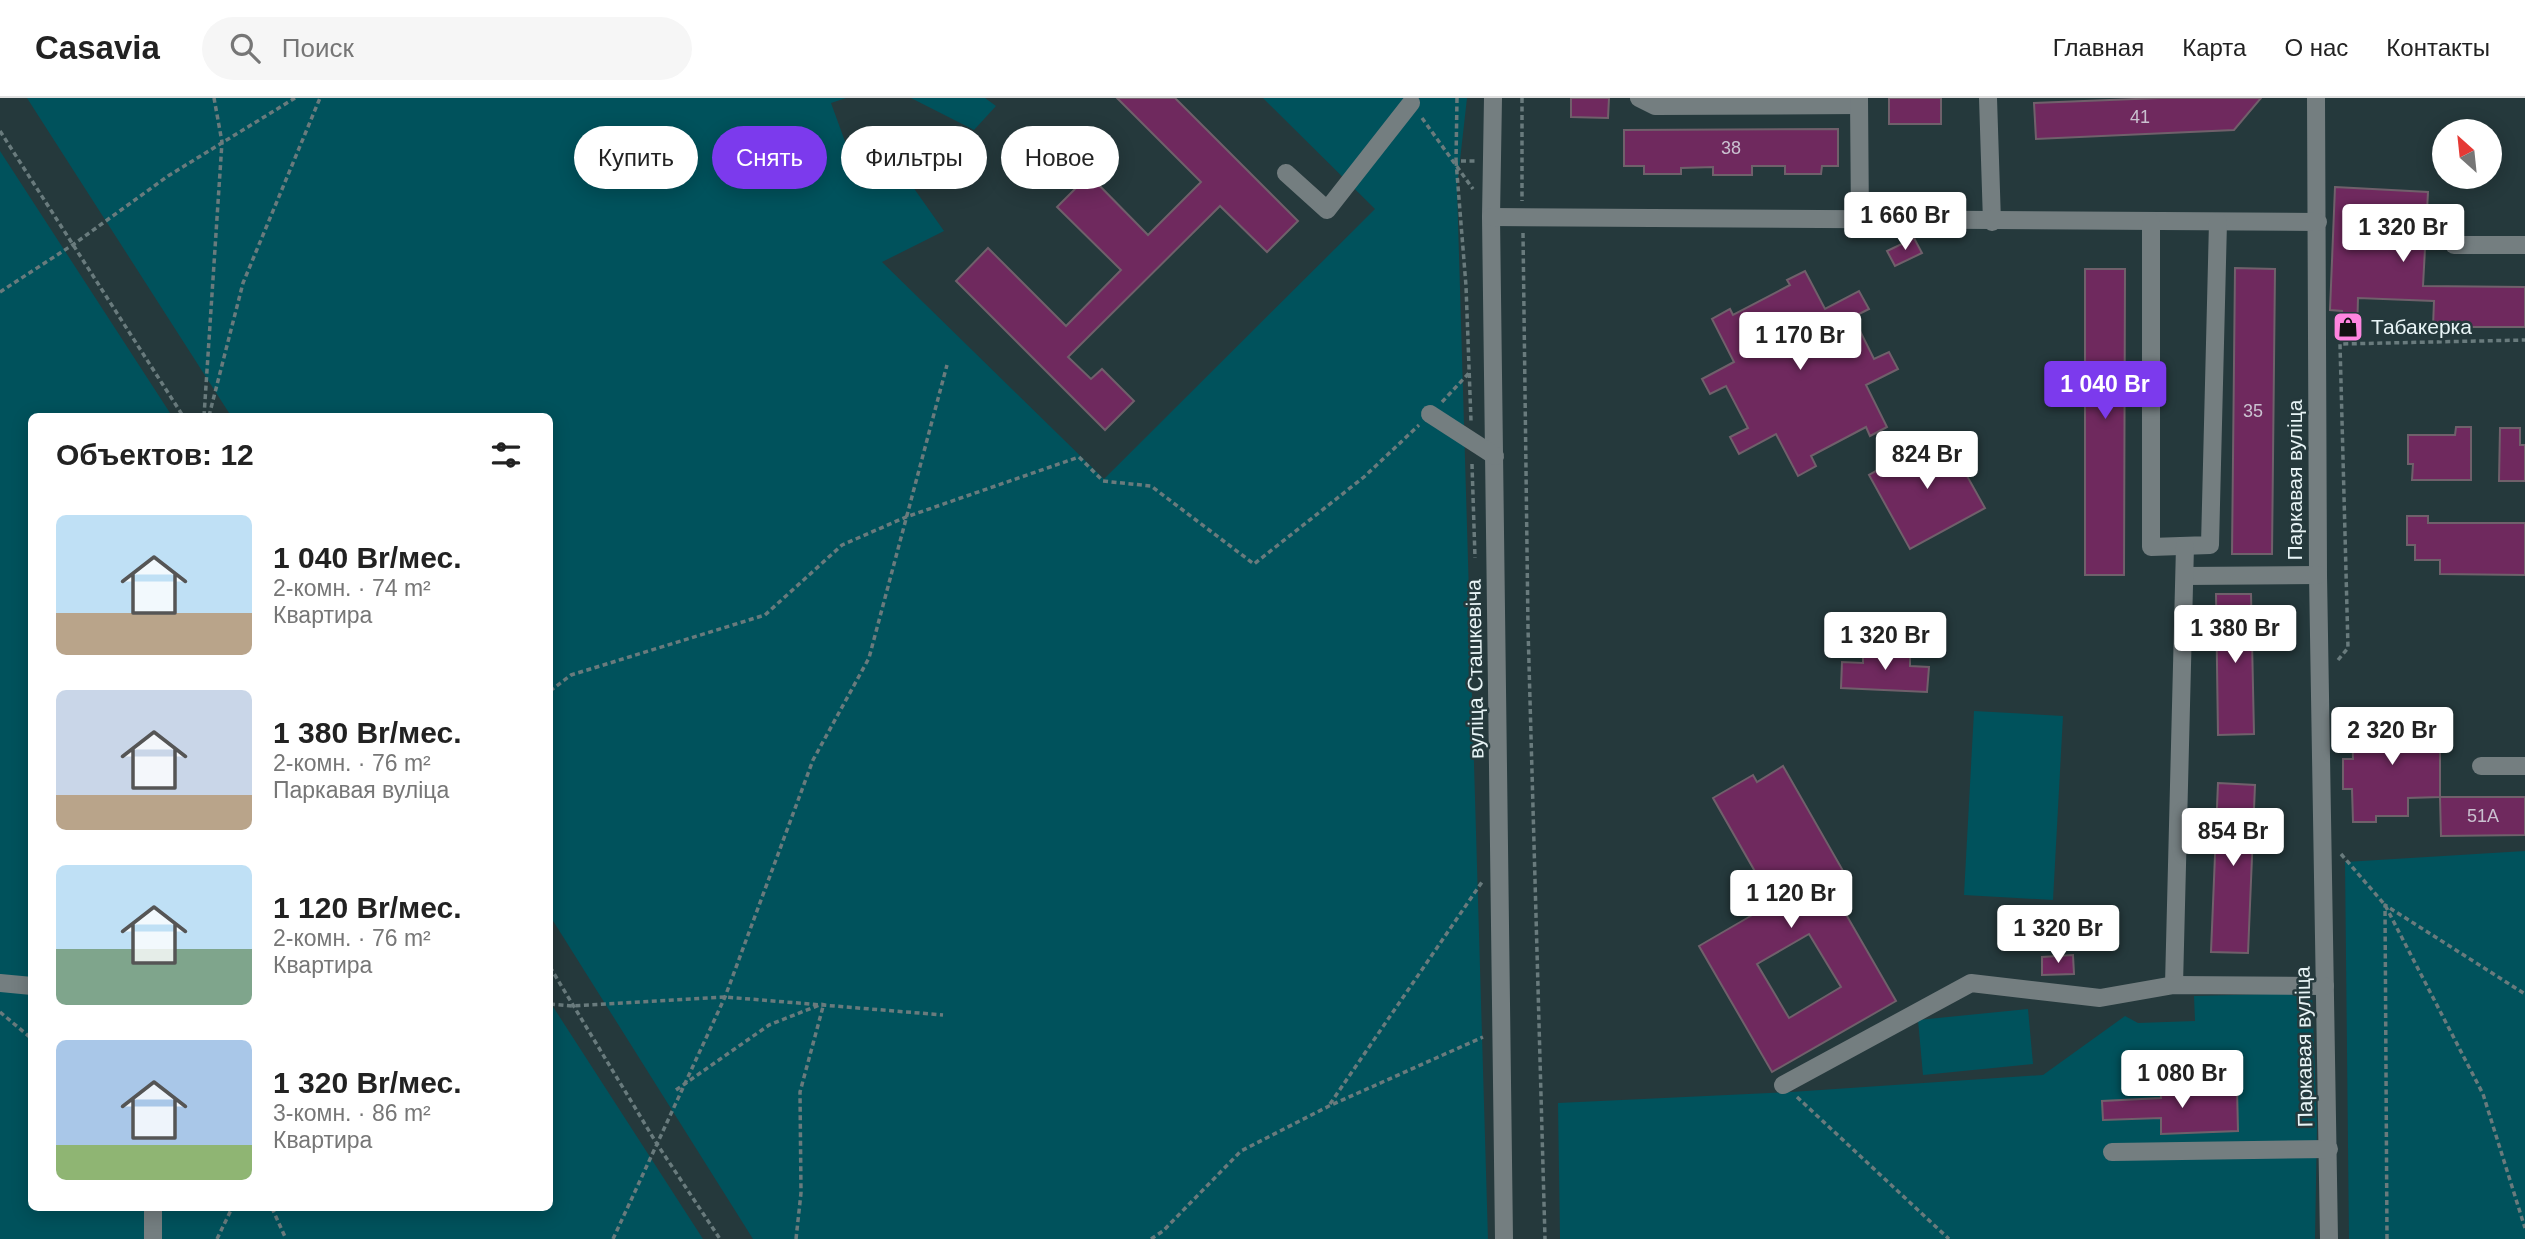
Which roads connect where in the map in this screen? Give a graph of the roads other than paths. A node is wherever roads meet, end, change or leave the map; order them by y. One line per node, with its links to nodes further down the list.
1 (1493, 98): 8 (street, вуліца Сташкевіча)
2 (1639, 98): 5 (street)
3 (1988, 98): 10 (street)
4 (2316, 98): 13 (street, Паркавая вуліца)
5 (1859, 102): 9 (street)
6 (1411, 103): 7 (street)
7 (1286, 173)
8 (1491, 217): 9 (street); 17 (street, вуліца Сташкевіча)
9 (1860, 222): 10 (street)
10 (1992, 222): 11 (street)
11 (2151, 222): 12 (street); 18 (street)
12 (2218, 222): 13 (street); 18 (street)
13 (2318, 222): 19 (street, Паркавая вуліца)
14 (2454, 245): 15 (street)
15 (2525, 245)
16 (1430, 414): 17 (street)
17 (1495, 456): 32 (street, вуліца Сташкевіча)
18 (2185, 546): 20 (street)
19 (2318, 575): 20 (street); 26 (street, Паркавая вуліца)
20 (2185, 576): 24 (street)
21 (2481, 766): 22 (street)
22 (2525, 766)
23 (0, 984): 25 (street)
24 (2174, 985): 26 (street); 27 (street)
25 (28, 986)
26 (2325, 986): 28 (street, Паркавая вуліца)
27 (1783, 1085)
28 (2329, 1149): 29 (street); 33 (street, Паркавая вуліца)
29 (2112, 1152)
30 (153, 1211): 31 (street)
31 (153, 1239)
32 (1504, 1239)
33 (2329, 1239)

